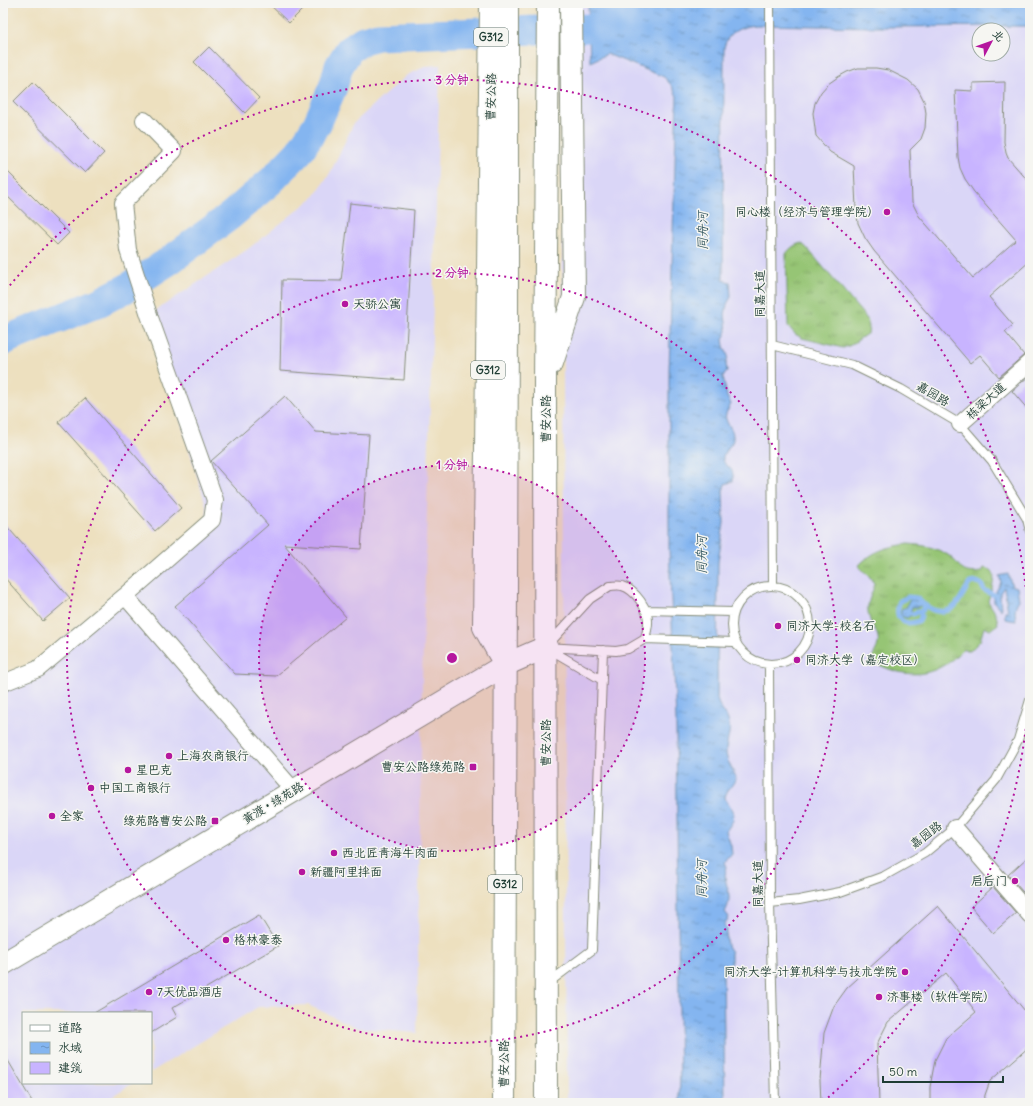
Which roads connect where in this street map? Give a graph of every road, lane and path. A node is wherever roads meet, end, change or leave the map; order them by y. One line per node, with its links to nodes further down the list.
1 (491, 3): 6 (main road, 曹安公路 / G312)
2 (507, 3): 6 (main road, 曹安公路 / G312)
3 (548, 3): 10 (main road, 曹安公路)
4 (571, 3): 10 (main road, 曹安公路)
5 (770, 3): 8 (lane, 同嘉大道)
6 (499, 68): 22 (main road, 曹安公路 / G312)
7 (144, 120): 14 (street)
8 (772, 345): 11 (lane, 嘉园路); 13 (lane, 同嘉大道)
9 (1030, 362): 11 (street, 栋梁大道)
10 (546, 383): 19 (main road, 曹安公路)
11 (960, 424): 12 (lane, 嘉园路)
12 (1030, 531)
13 (773, 585): 16 (lane); 21 (lane)
14 (125, 596): 24 (street); 26 (street)
15 (645, 610): 16 (lane); 17 (lane); 19 (lane)
16 (733, 612): 18 (lane)
17 (645, 639): 18 (lane); 20 (lane)
18 (734, 642): 21 (lane)
19 (546, 647): 20 (lane); 22 (main road, 黄渡 • 绿苑路); 23 (lane); 31 (main road, 曹安公路)
20 (603, 650): 23 (lane)
21 (769, 664): 28 (lane, 同嘉大道)
22 (505, 665): 26 (main road, 黄渡 • 绿苑路); 32 (main road, 曹安公路 / G312)
23 (602, 680): 31 (lane)
24 (3, 683)
25 (1030, 700): 27 (lane, 嘉园路)
26 (294, 791): 30 (main road, 黄渡 • 绿苑路)
27 (955, 828): 28 (lane, 嘉园路); 29 (street)
28 (770, 903): 34 (lane, 同嘉大道)
29 (1030, 915)
30 (3, 964)
31 (546, 985): 33 (main road, 曹安公路)
32 (504, 1103)
33 (546, 1103)
34 (774, 1103)

